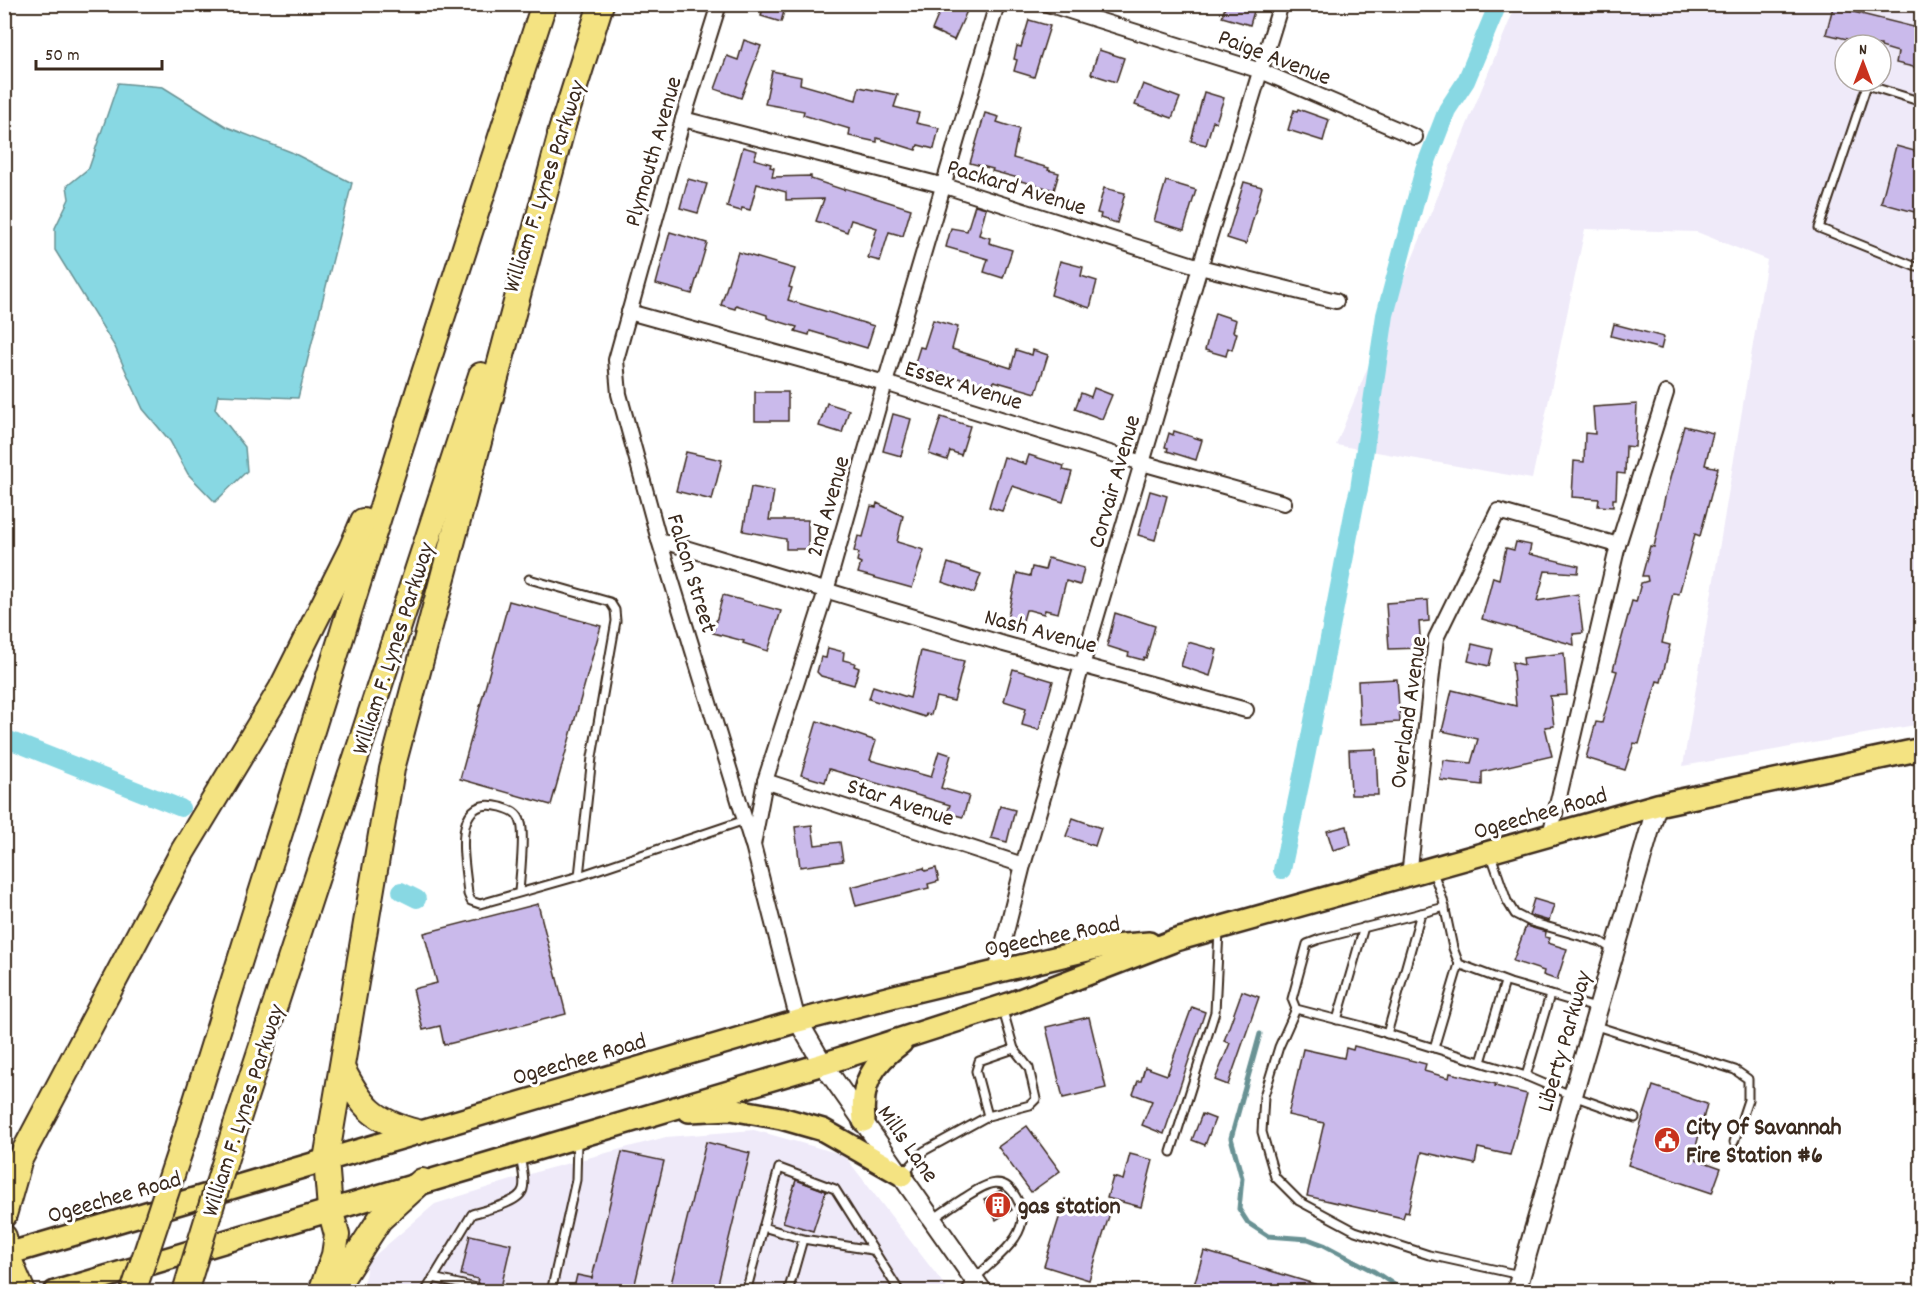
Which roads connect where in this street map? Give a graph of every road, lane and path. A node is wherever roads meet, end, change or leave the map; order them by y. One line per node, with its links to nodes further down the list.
1 (544, 4): 18 (highway, William F. Lynes Parkway)
2 (601, 4): 9 (highway, William F. Lynes Parkway)
3 (719, 4): 10 (street, Plymouth Avenue)
4 (997, 4): 12 (street, 2nd Avenue)
5 (1047, 4): 7 (street, Paige Avenue)
6 (1281, 4): 7 (street, Corvair Avenue)
7 (1261, 71): 11 (street, Paige Avenue); 14 (street, Corvair Avenue)
8 (1922, 102): 13 (lane)
9 (565, 118): 61 (highway); 92 (highway, William F. Lynes Parkway, bridge)
10 (683, 118): 12 (street, Packard Avenue); 16 (street, Plymouth Avenue)
11 (1415, 137)
12 (945, 186): 14 (street, Packard Avenue); 17 (street, 2nd Avenue)
13 (1922, 266)
14 (1200, 267): 15 (street, Packard Avenue); 20 (street, Corvair Avenue)
15 (1336, 301)
16 (629, 312): 17 (street, Essex Avenue); 22 (street, Falcon Street)
17 (885, 383): 20 (street, Essex Avenue); 25 (street, 2nd Avenue)
18 (419, 389): 74 (highway); 91 (highway, William F. Lynes Parkway, bridge)
19 (1666, 393): 23 (street)
20 (1142, 463): 21 (street, Essex Avenue); 26 (street, Corvair Avenue)
21 (1284, 503)
22 (659, 540): 25 (street, Nash Avenue); 31 (street, Falcon Street)
23 (1618, 545): 32 (street); 38 (street, Overland Avenue)
24 (529, 579): 37 (lane)
25 (826, 591): 26 (street, Nash Avenue); 29 (street, 2nd Avenue)
26 (1082, 665): 27 (street, Nash Avenue); 35 (street, Corvair Avenue)
27 (1246, 710)
28 (1922, 749): 30 (main road, Ogeechee Road)
29 (765, 780): 33 (street, 2nd Avenue); 35 (street, Star Avenue)
30 (1657, 805): 32 (main road, Ogeechee Road); 45 (street, Liberty Parkway)
31 (745, 820): 33 (street, Falcon Street); 37 (lane)
32 (1550, 835): 34 (main road, Ogeechee Road)
33 (753, 845): 54 (street, 2nd Avenue)
34 (1490, 853): 36 (main road, Ogeechee Road); 45 (lane)
35 (1023, 865): 47 (street, Corvair Avenue)
36 (1432, 869): 38 (main road, Ogeechee Road); 40 (lane)
37 (579, 876): 39 (lane)
38 (1409, 876): 43 (main road, Ogeechee Road)
39 (519, 892): 39 (lane)
40 (1445, 907): 41 (lane); 46 (lane)
41 (1421, 913): 42 (lane); 55 (lane)
42 (1364, 927): 51 (lane); 53 (lane)
43 (1219, 928): 44 (main road, Ogeechee Road); 71 (lane)
44 (1176, 940): 47 (main road, Ogeechee Road); 50 (main road, Ogeechee Road)
45 (1615, 951): 52 (street, Liberty Parkway)
46 (1459, 964): 48 (lane); 57 (lane)
47 (996, 972): 54 (main road, Ogeechee Road)
48 (1505, 982): 49 (lane); 59 (lane)
49 (1550, 995): 52 (lane); 62 (lane)
50 (1002, 1006): 56 (main road, Ogeechee Road); 58 (lane)
51 (1296, 1009): 53 (lane); 86 (lane)
52 (1596, 1017): 63 (street, Liberty Parkway); 70 (lane)
53 (1337, 1020): 55 (lane)
54 (798, 1021): 60 (street, Mills Lane); 68 (main road, Ogeechee Road)
55 (1387, 1034): 57 (lane)
56 (913, 1035): 60 (main road, Ogeechee Road); 67 (main road)
57 (1434, 1048): 59 (lane)
58 (1014, 1049): 65 (lane); 65 (lane)
59 (1481, 1062): 62 (lane)
60 (823, 1064): 64 (main road, Ogeechee Road); 67 (street, Mills Lane)
61 (342, 1068): 68 (highway); 73 (highway)
62 (1526, 1076): 63 (lane)
63 (1573, 1096): 66 (lane); 86 (street, Liberty Parkway)
64 (652, 1113): 69 (main road, Ogeechee Road); 75 (main road)
65 (988, 1116): 75 (lane)
66 (1635, 1118)
67 (864, 1121): 75 (street, Mills Lane)
68 (417, 1132): 73 (main road, Ogeechee Road)
69 (577, 1136): 72 (main road, Ogeechee Road); 96 (lane)
70 (1734, 1142)
71 (1171, 1152)
72 (520, 1154): 77 (main road, Ogeechee Road); 85 (lane)
73 (326, 1160): 78 (highway); 83 (main road, Ogeechee Road)
74 (19, 1161): 76 (highway); 79 (highway)
75 (902, 1174): 80 (street, Mills Lane)
76 (4, 1180)
77 (422, 1181): 78 (main road, Ogeechee Road); 94 (highway)
78 (330, 1209): 90 (main road, Ogeechee Road); 93 (highway)
79 (4, 1215)
80 (933, 1219): 87 (street, Mills Lane); 87 (lane)
81 (763, 1227): 82 (lane); 84 (lane); 97 (lane)
82 (803, 1239): 84 (lane); 98 (lane)
83 (5, 1249): 89 (highway)
84 (872, 1250): 99 (lane)
85 (433, 1278): 88 (lane); 95 (lane)
86 (1518, 1284)
87 (973, 1287)
88 (476, 1288)
89 (23, 1292)
90 (55, 1292)
91 (134, 1292)
92 (184, 1292)
93 (321, 1292)
94 (333, 1292)
95 (425, 1292)
96 (552, 1292)
97 (746, 1292)
98 (788, 1292)
99 (900, 1292)

